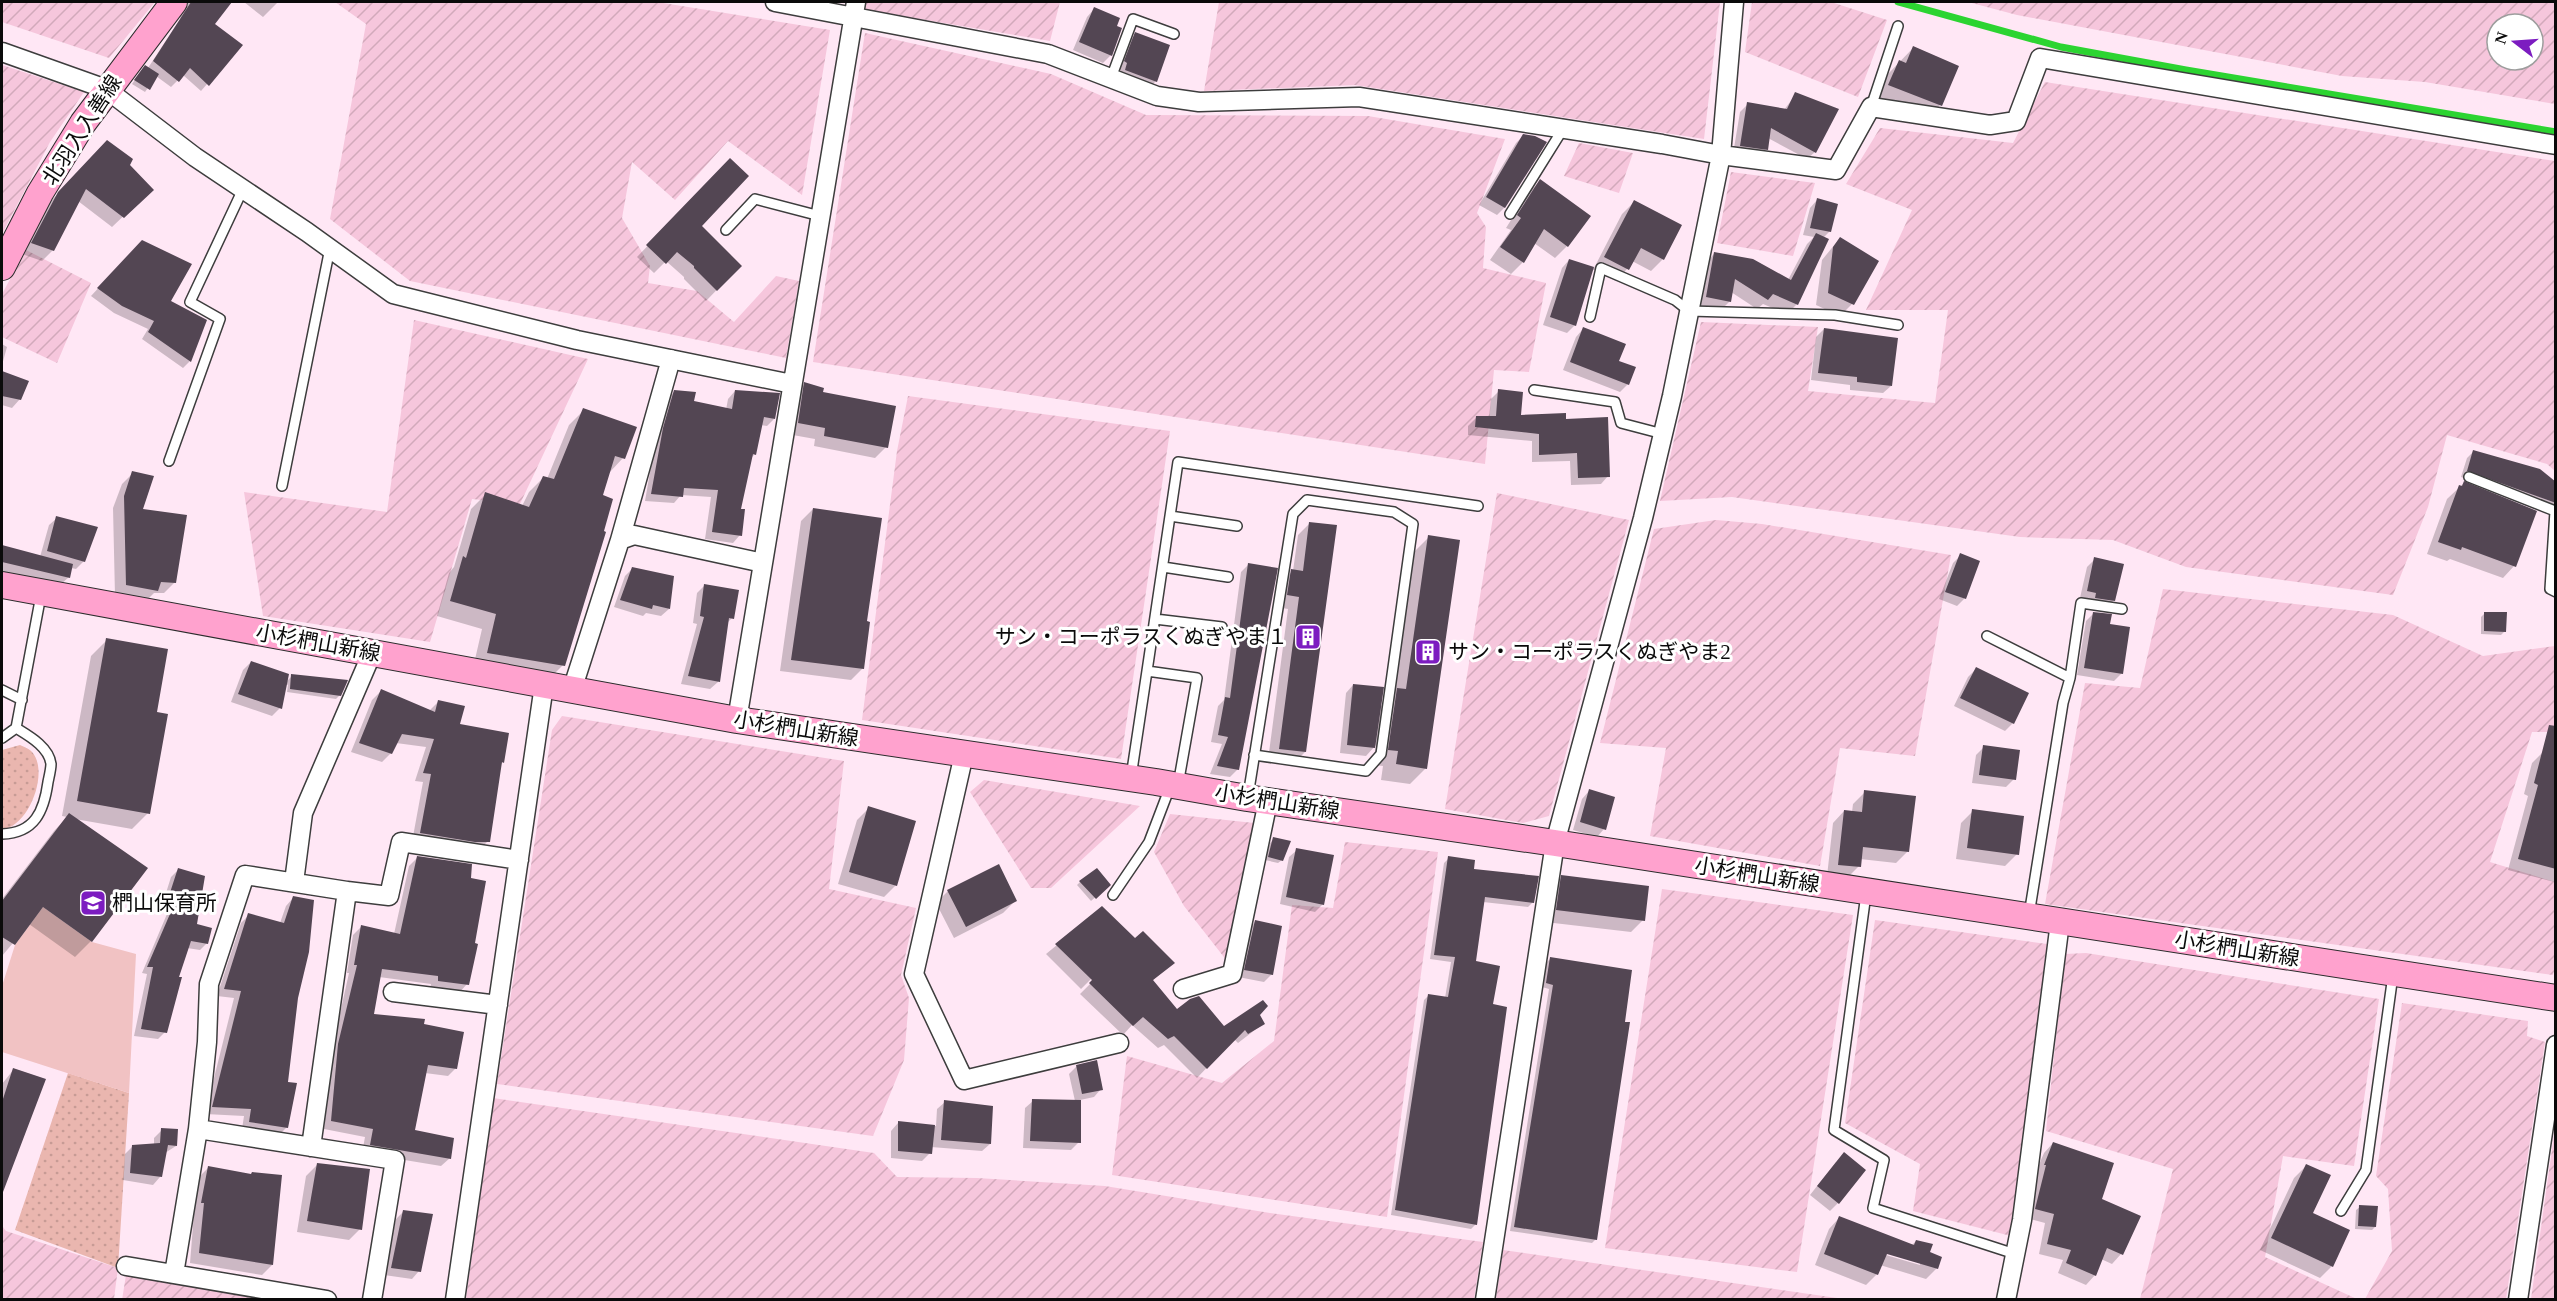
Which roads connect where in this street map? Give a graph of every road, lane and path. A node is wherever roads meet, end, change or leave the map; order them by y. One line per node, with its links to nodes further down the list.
1 (174, 2): 9 (main road, 北羽入入善線)
2 (775, 2): 4 (street)
3 (1734, 2): 13 (street)
4 (855, 8): 8 (street); 16 (street)
5 (1898, 26): 10 (lane)
6 (1174, 34): 8 (lane)
7 (2, 52): 9 (street)
8 (1111, 78): 11 (street)
9 (106, 89): 14 (street); 19 (main road, 北羽入入善線)
10 (1871, 107): 12 (street); 13 (street)
11 (1563, 129): 13 (street); 15 (lane)
12 (2556, 145)
13 (1721, 155): 20 (street)
14 (243, 189): 18 (street); 27 (lane)
15 (1510, 214)
16 (820, 216): 17 (lane); 24 (street)
17 (726, 230)
18 (330, 249): 23 (street); 29 (lane)
19 (2, 267)
20 (1689, 311): 21 (lane); 22 (lane); 26 (street)
21 (1590, 316)
22 (1898, 325)
23 (671, 359): 24 (street); 33 (street)
24 (792, 384): 34 (street)
25 (1534, 390): 26 (lane)
26 (1663, 434): 60 (street)
27 (169, 461)
28 (2469, 477): 38 (lane)
29 (282, 486)
30 (1478, 506): 31 (lane)
31 (1170, 516): 32 (lane); 35 (lane)
32 (1237, 526)
33 (620, 540): 34 (street); 48 (street)
34 (763, 563): 51 (street)
35 (1163, 567): 36 (lane); 41 (lane)
36 (1228, 577)
37 (2, 585): 39 (main road, 小杉椚山新線)
38 (2556, 592)
39 (42, 593): 44 (main road, 小杉椚山新線); 50 (lane)
40 (2122, 609): 46 (lane)
41 (1155, 619): 42 (lane); 45 (lane)
42 (1222, 627)
43 (1987, 636): 46 (lane)
44 (372, 653): 47 (main road, 小杉椚山新線); 62 (street)
45 (1147, 671): 56 (lane); 57 (lane)
46 (2070, 678): 66 (lane)
47 (544, 685): 48 (main road, 小杉椚山新線); 61 (street)
48 (572, 690): 51 (main road, 小杉椚山新線)
49 (2, 691): 50 (lane)
50 (22, 700): 52 (lane)
51 (737, 720): 54 (main road, 小杉椚山新線)
52 (16, 728): 53 (lane); 59 (lane)
53 (2, 738)
54 (964, 754): 56 (main road, 小杉椚山新線); 73 (street)
55 (1254, 755): 55 (lane); 58 (lane)
56 (1130, 779): 57 (main road, 小杉椚山新線)
57 (1174, 785): 58 (main road, 小杉椚山新線); 65 (lane)
58 (1258, 800): 60 (main road, 小杉椚山新線); 69 (street)
59 (2, 834)
60 (1555, 843): 64 (main road, 小杉椚山新線); 84 (street)
61 (519, 860): 63 (street); 72 (street)
62 (294, 882): 63 (street); 75 (street)
63 (347, 891): 76 (street)
64 (1866, 892): 66 (main road, 小杉椚山新線); 78 (lane)
65 (1113, 895)
66 (2029, 917): 67 (main road, 小杉椚山新線)
67 (2060, 922): 68 (main road, 小杉椚山新線); 78 (street)
68 (2393, 973): 71 (main road, 小杉椚山新線); 77 (lane)
69 (1183, 989)
70 (393, 992): 72 (street)
71 (2556, 998)
72 (498, 1005): 83 (street)
73 (1119, 1043)
74 (2556, 1045): 86 (street)
75 (198, 1129): 76 (street); 80 (street)
76 (311, 1146): 82 (street)
77 (2342, 1210)
78 (2015, 1254): 85 (street)
79 (126, 1266): 80 (street)
80 (174, 1274): 81 (street)
81 (327, 1299)
82 (372, 1299)
83 (454, 1299)
84 (1485, 1299)
85 (2006, 1299)
86 (2518, 1299)

